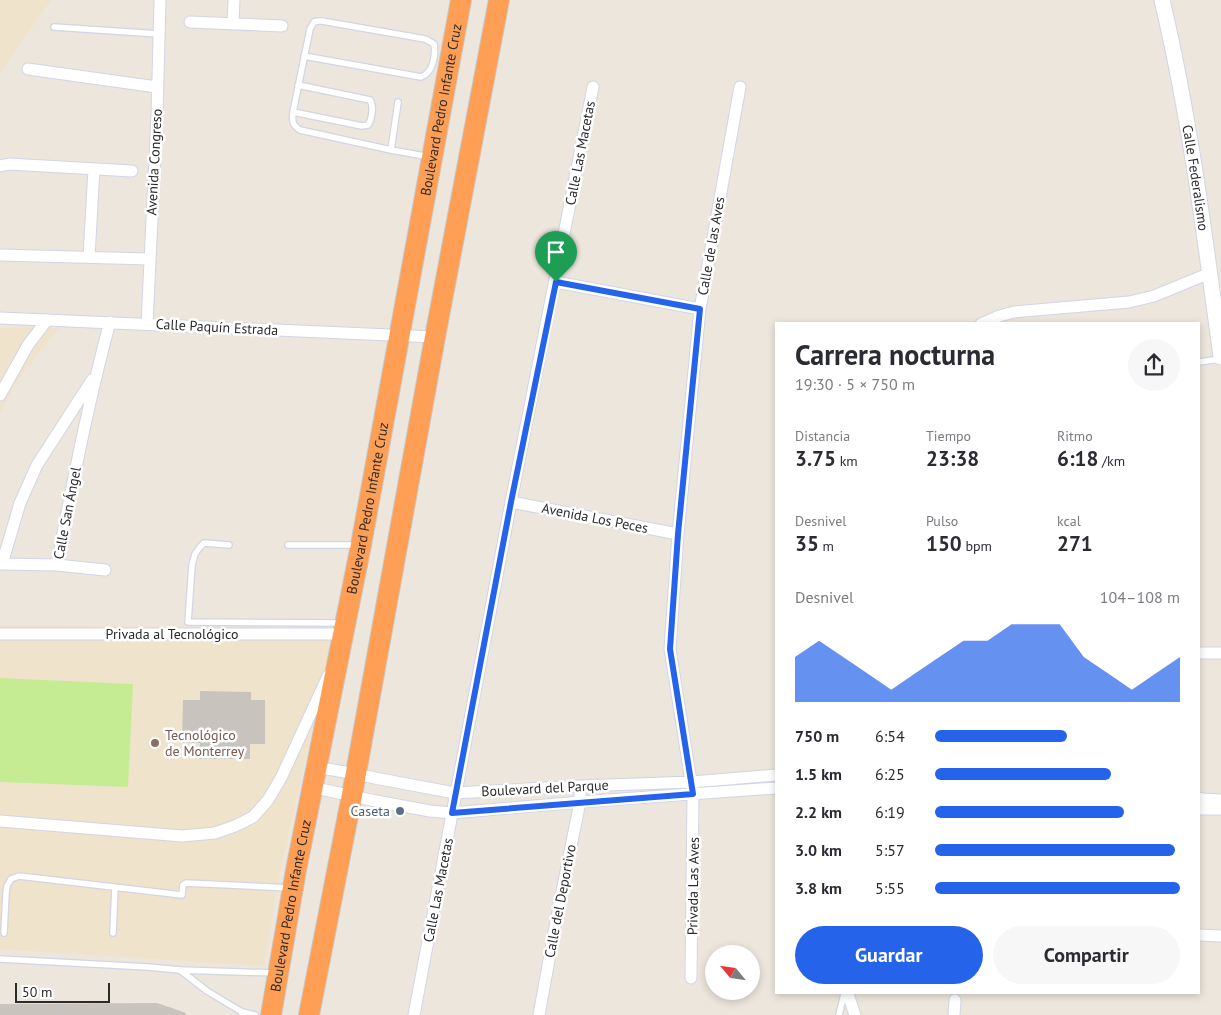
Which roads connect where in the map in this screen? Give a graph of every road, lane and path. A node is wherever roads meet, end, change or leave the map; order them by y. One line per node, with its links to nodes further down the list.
1 (160, 0): 10 (street, Avenida Congreso)
2 (234, 0): 7 (street)
3 (461, 0): 20 (highway, Boulevard Pedro Infante Cruz)
4 (499, 0): 36 (highway)
5 (1162, 0): 27 (main road, Calle Federalismo)
6 (190, 22): 7 (street)
7 (233, 24): 8 (street)
8 (282, 26)
9 (54, 27): 10 (lane)
10 (159, 34): 14 (street, Avenida Congreso)
11 (304, 56): 11 (lane); 13 (lane)
12 (28, 69): 14 (street)
13 (298, 84): 18 (lane); 18 (lane)
14 (157, 87): 26 (street, Avenida Congreso)
15 (593, 87): 28 (street, Calle Las Macetas)
16 (740, 87): 29 (street, Calle de las Aves)
17 (398, 102): 19 (lane)
18 (293, 112): 19 (lane)
19 (391, 150): 20 (lane)
20 (432, 157): 35 (highway, Boulevard Pedro Infante Cruz)
21 (0, 166): 22 (street)
22 (94, 169): 23 (street); 25 (street)
23 (132, 171)
24 (0, 255): 25 (street)
25 (90, 257): 26 (street)
26 (149, 259): 34 (street, Avenida Congreso)
27 (1210, 273): 33 (street); 37 (main road, Calle Federalismo)
28 (556, 282): 29 (street); 41 (street, Calle Las Macetas)
29 (700, 309): 42 (street, Calle de las Aves)
30 (0, 318): 31 (street, Calle Paquín Estrada)
31 (47, 320): 32 (street, Calle Paquín Estrada); 40 (street)
32 (110, 322): 34 (street, Calle Paquín Estrada); 39 (street, Calle San Ángel)
33 (985, 322)
34 (147, 324): 35 (street, Calle Paquín Estrada)
35 (400, 335): 36 (street, Calle Paquín Estrada); 45 (highway, Boulevard Pedro Infante Cruz)
36 (435, 337): 54 (highway)
37 (1221, 358): 38 (lane)
38 (1200, 362)
39 (96, 375): 46 (street, Calle San Ángel); 47 (street, Calle San Ángel)
40 (0, 396)
41 (511, 502): 42 (street, Avenida Los Peces); 60 (street, Calle Las Macetas)
42 (678, 534): 58 (street, Calle de las Aves)
43 (229, 545): 50 (lane)
44 (288, 545): 45 (lane)
45 (361, 545): 50 (highway, Boulevard Pedro Infante Cruz)
46 (1, 565): 47 (street, Calle San Ángel)
47 (57, 566): 48 (street)
48 (105, 570)
49 (0, 634): 50 (street, Privada al Tecnológico)
50 (343, 635): 53 (highway, Boulevard Pedro Infante Cruz); 68 (street)
51 (1200, 653): 52 (street)
52 (1221, 653)
53 (316, 767): 54 (street, Boulevard del Parque); 57 (highway, Boulevard Pedro Infante Cruz)
54 (356, 774): 60 (street, Boulevard del Parque); 61 (highway)
55 (775, 775): 58 (street, Boulevard del Parque)
56 (580, 786): 58 (street, Boulevard del Parque); 60 (street, Boulevard del Parque); 64 (street, Calle del Deportivo)
57 (311, 787): 61 (street, Boulevard del Parque); 70 (highway, Boulevard Pedro Infante Cruz)
58 (693, 788): 59 (street, Boulevard del Parque); 64 (street, Boulevard del Parque); 78 (street, Privada Las Aves)
59 (775, 788)
60 (456, 793): 67 (street, Calle Las Macetas)
61 (352, 795): 67 (street, Boulevard del Parque); 84 (highway)
62 (1200, 798): 63 (street)
63 (1221, 800)
64 (580, 802): 67 (street, Boulevard del Parque); 86 (street, Calle del Deportivo)
65 (1200, 809): 66 (street)
66 (1221, 809)
67 (452, 813): 85 (street, Calle Las Macetas)
68 (0, 821)
69 (115, 888): 70 (lane); 71 (lane); 72 (lane)
70 (292, 888): 77 (highway, Boulevard Pedro Infante Cruz)
71 (113, 933)
72 (4, 934)
73 (1200, 935): 74 (street)
74 (1221, 936)
75 (0, 959): 76 (lane)
76 (180, 970): 77 (lane); 81 (lane)
77 (278, 973): 83 (highway, Boulevard Pedro Infante Cruz)
78 (692, 978)
79 (846, 994): 87 (lane); 88 (street)
80 (955, 1000): 89 (street)
81 (242, 1013): 82 (lane)
82 (256, 1015)
83 (271, 1015)
84 (309, 1015)
85 (414, 1015)
86 (539, 1015)
87 (839, 1015)
88 (855, 1015)
89 (954, 1015)

